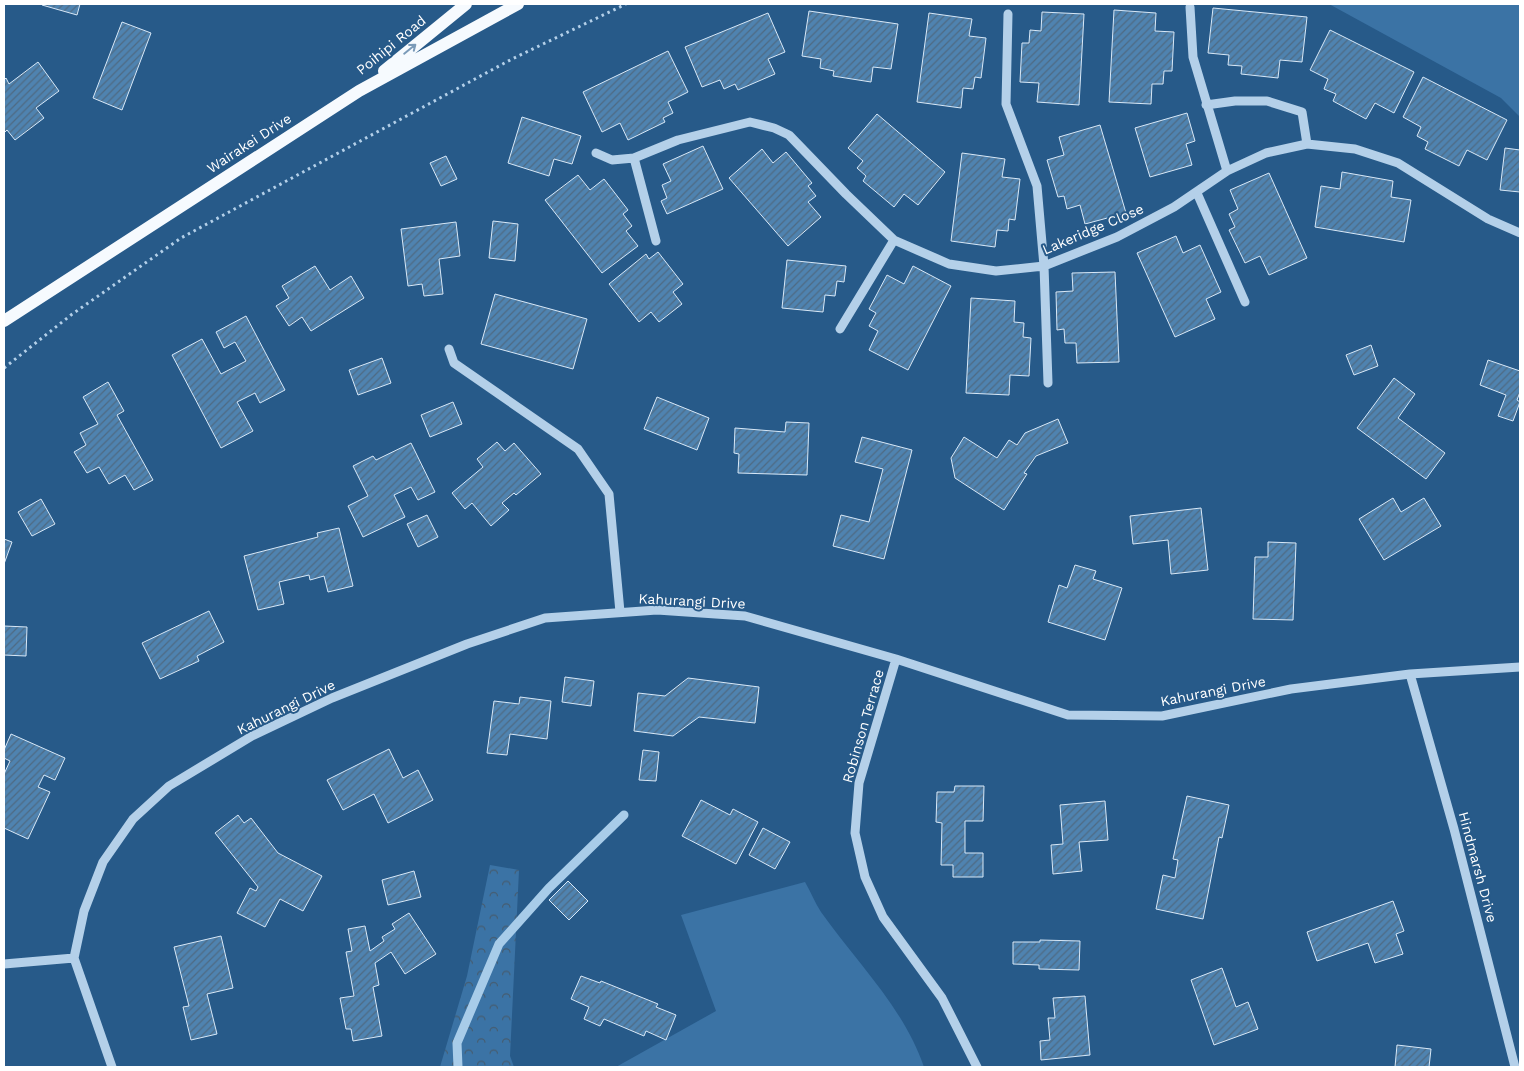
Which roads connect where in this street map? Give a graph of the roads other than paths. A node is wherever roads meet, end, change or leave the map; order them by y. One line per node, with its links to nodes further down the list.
1 (466, 4): 5 (main road, Poihipi Road, one-way to 1)
2 (518, 4): 5 (main road, Wairakei Drive)
3 (1190, 7): 6 (street)
4 (1008, 14): 15 (street)
5 (359, 91): 17 (main road, Wairakei Drive)
6 (1206, 105): 7 (street); 10 (street)
7 (1307, 144): 10 (street, Lakeridge Close); 12 (street, Lakeridge Close)
8 (596, 153): 9 (street, Lakeridge Close)
9 (634, 158): 13 (street, Lakeridge Close); 14 (street)
10 (1227, 171): 11 (street, Lakeridge Close)
11 (1197, 193): 15 (street, Lakeridge Close); 16 (street)
12 (1520, 233)
13 (894, 240): 15 (street, Lakeridge Close); 18 (street)
14 (656, 241)
15 (1044, 266): 20 (street)
16 (1245, 302)
17 (4, 320)
18 (840, 330)
19 (449, 349): 21 (street)
20 (1048, 383)
21 (620, 612): 22 (street, Kahurangi Drive); 25 (street, Kahurangi Drive)
22 (896, 659): 24 (street, Kahurangi Drive); 28 (street, Robinson Terrace)
23 (1520, 667): 24 (street, Kahurangi Drive)
24 (1410, 674): 29 (street, Hindmarsh Drive)
25 (74, 958): 26 (street); 27 (street)
26 (4, 964)
27 (112, 1067)
28 (976, 1067)
29 (1515, 1067)

